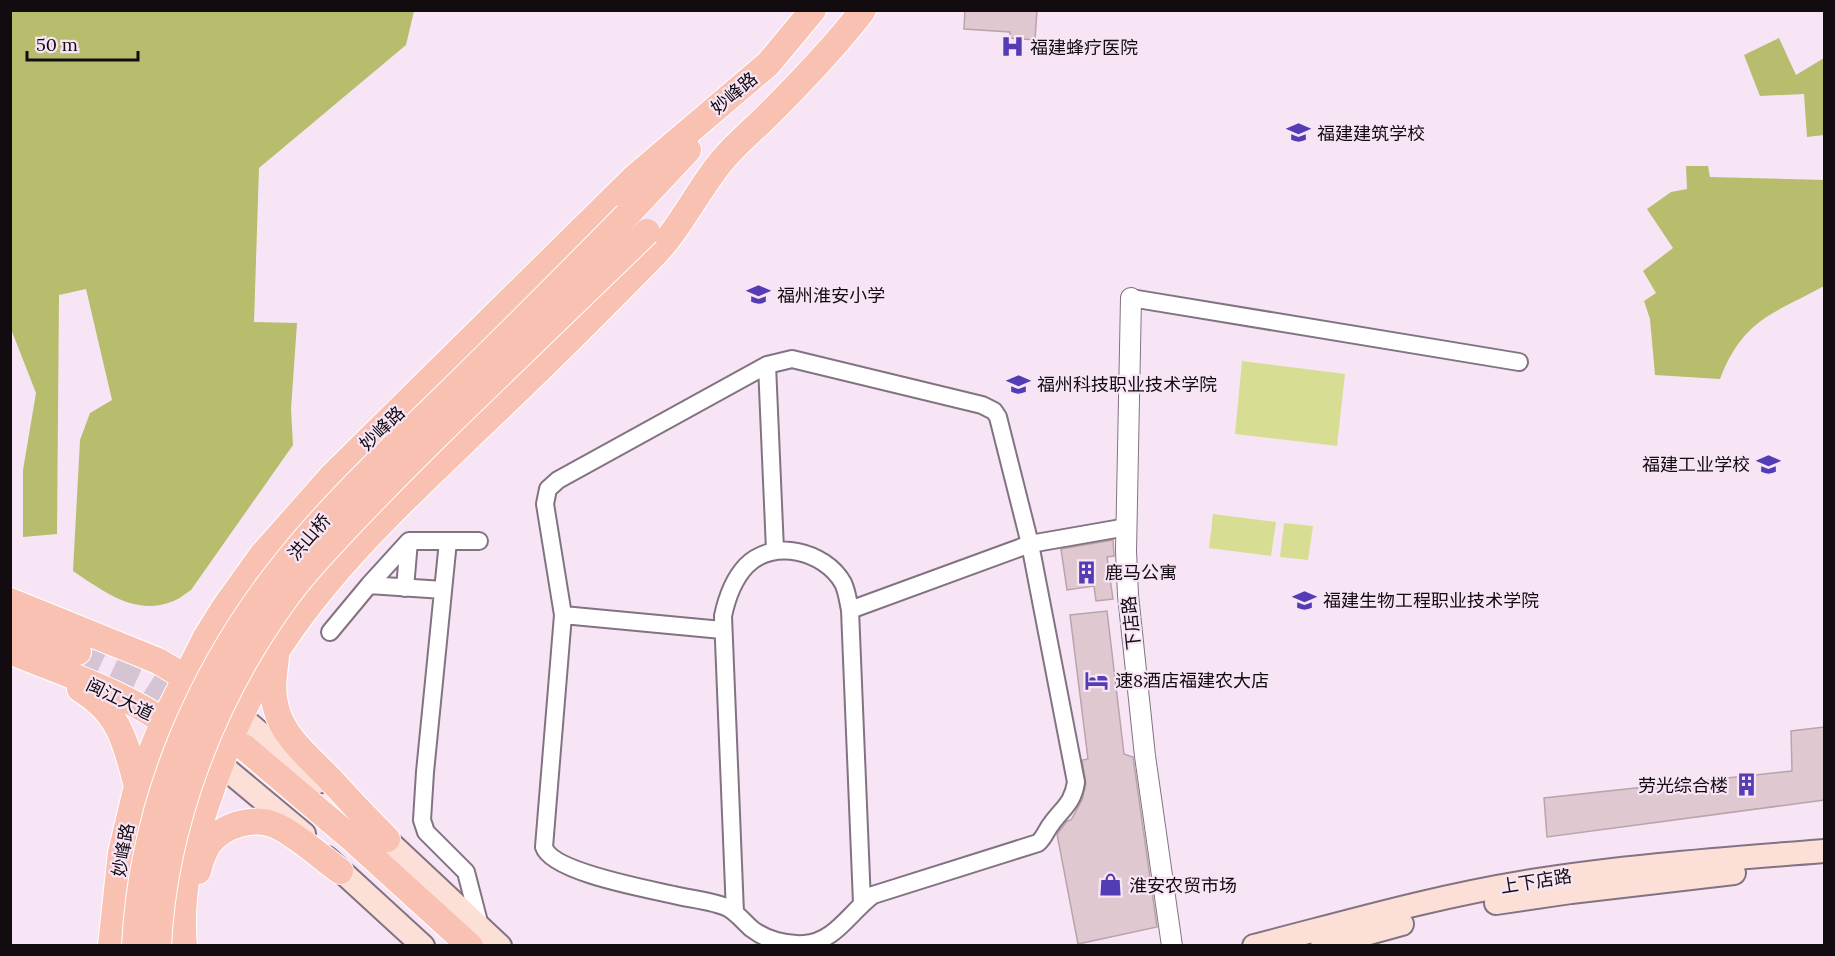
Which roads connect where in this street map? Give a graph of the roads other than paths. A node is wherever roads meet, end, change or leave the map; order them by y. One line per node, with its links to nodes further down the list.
1 (813, 10): 3 (main road, 妙峰路)
2 (863, 10): 4 (main road, 妙峰路)
3 (768, 64): 26 (main road, 妙峰路); 41 (main road, 洪山桥, bridge)
4 (718, 165): 24 (main road, 妙峰路); 42 (main road, bridge)
5 (1131, 298): 6 (street); 8 (street, 下店路)
6 (1519, 362)
7 (767, 365): 12 (street); 13 (street); 19 (street)
8 (1127, 527): 12 (street); 47 (street, 下店路)
9 (479, 540): 10 (street)
10 (448, 541): 11 (street); 16 (street)
11 (409, 542): 14 (street); 15 (street)
12 (1030, 544): 18 (street); 35 (street)
13 (775, 550): 18 (street); 21 (street)
14 (369, 585): 15 (street); 22 (street)
15 (405, 588): 16 (street)
16 (443, 590): 37 (street)
17 (10, 601): 26 (main road)
18 (850, 610): 35 (street)
19 (563, 615): 21 (street); 36 (street)
20 (10, 624): 23 (main road)
21 (722, 630): 36 (street)
22 (330, 632)
23 (10, 633)
24 (277, 652): 27 (main road, 妙峰路); 31 (main road)
25 (18, 654): 28 (main road, 闽江大道); 30 (main road)
26 (186, 676): 27 (main road); 28 (main road, 妙峰路)
27 (241, 717): 29 (main road, 妙峰路); 31 (main road)
28 (164, 721): 29 (main road, 闽江大道); 30 (main road, 妙峰路)
29 (234, 755): 34 (main road); 37 (main road); 43 (main road, 妙峰路); 45 (main road)
30 (137, 786): 40 (main road, 妙峰路)
31 (387, 839): 37 (main road)
32 (1824, 851): 48 (main road, 上下店路)
33 (1824, 866): 49 (main road, 上下店路)
34 (340, 871): 43 (main road); 44 (main road)
35 (861, 903): 38 (street)
36 (735, 913): 39 (street)
37 (475, 936): 46 (main road)
38 (820, 943): 39 (street)
39 (783, 944)
40 (111, 945)
41 (135, 945)
42 (158, 945)
43 (184, 945)
44 (423, 945)
45 (456, 945)
46 (500, 945)
47 (1172, 945)
48 (1254, 945)
49 (1322, 945)

